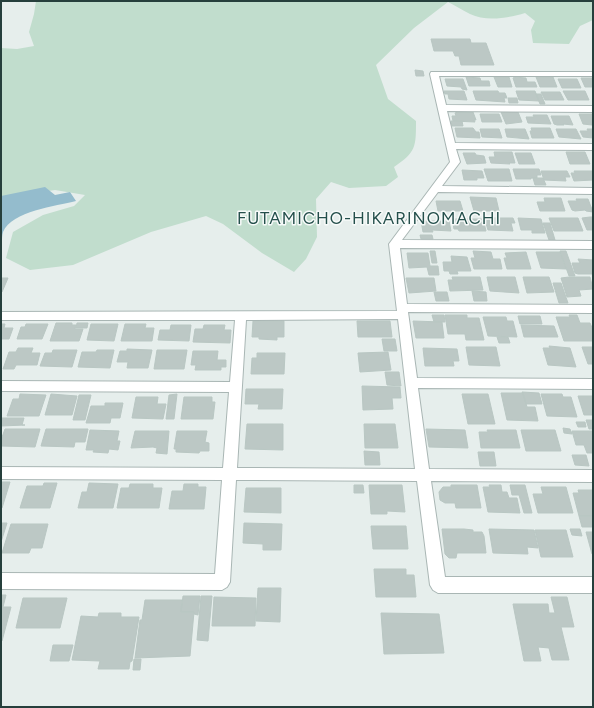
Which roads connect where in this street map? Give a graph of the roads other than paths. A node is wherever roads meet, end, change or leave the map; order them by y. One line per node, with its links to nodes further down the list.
1 (593, 74): 2 (street)
2 (442, 108): 3 (street); 4 (street)
3 (593, 109)
4 (452, 146): 5 (street); 6 (street)
5 (593, 147)
6 (434, 189): 7 (street); 8 (street)
7 (593, 191)
8 (394, 244): 9 (street); 11 (street)
9 (593, 245)
10 (593, 309): 11 (street)
11 (403, 312): 13 (street); 14 (street)
12 (1, 316): 13 (street)
13 (241, 316): 17 (street)
14 (411, 383): 15 (street); 20 (street)
15 (593, 384)
16 (1, 386): 17 (street)
17 (235, 386): 19 (street)
18 (1, 473): 19 (street)
19 (229, 473): 20 (street); 22 (street)
20 (423, 475): 21 (street); 23 (street)
21 (593, 476)
22 (1, 581)
23 (593, 585)

